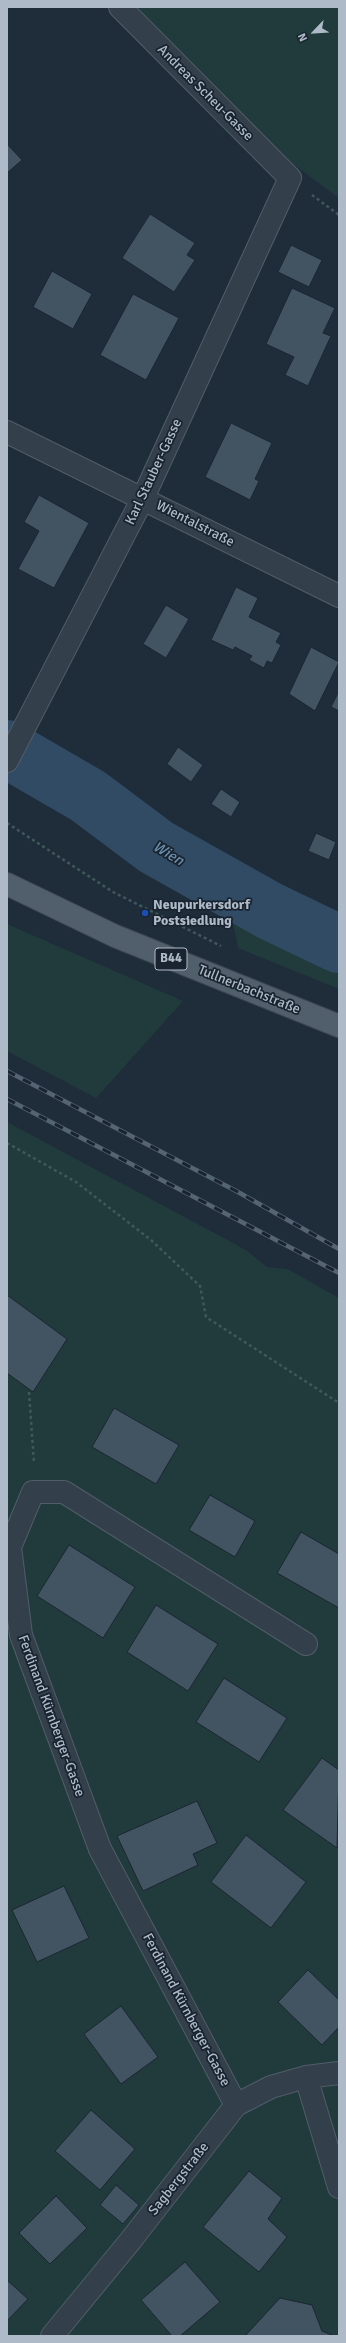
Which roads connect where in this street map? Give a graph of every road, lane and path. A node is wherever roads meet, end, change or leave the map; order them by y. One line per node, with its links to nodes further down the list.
1 (120, 7): 2 (street, Andreas Scheu-Gasse)
2 (290, 178): 4 (street, Karl Stauber-Gasse)
3 (7, 432): 4 (street, Wientalstraße)
4 (143, 498): 5 (street, Wientalstraße); 6 (street, Karl Stauber-Gasse)
5 (339, 596)
6 (7, 761)
7 (7, 823): 9 (path)
8 (7, 884): 10 (main road, Tullnerbachstraße / B44)
9 (227, 949)
10 (339, 1026)
11 (7, 1143): 13 (path)
12 (29, 1392): 14 (path)
13 (339, 1403)
14 (33, 1492): 15 (street); 18 (street, Ferdinand Kürnberger-Gasse)
15 (306, 1644)
16 (339, 2073): 17 (street, Sagbergstraße)
17 (306, 2077): 18 (street, Sagbergstraße); 19 (street)
18 (236, 2105): 20 (street, Sagbergstraße)
19 (339, 2187)
20 (52, 2336)

